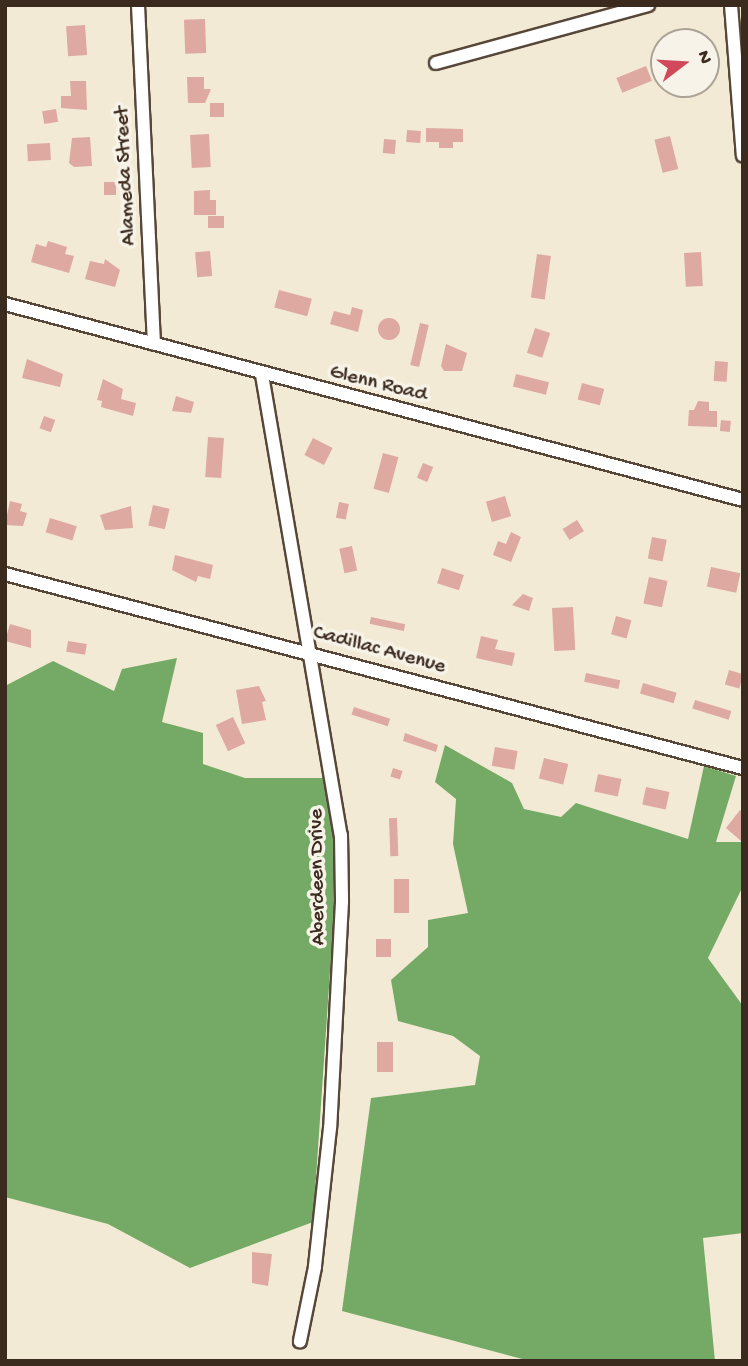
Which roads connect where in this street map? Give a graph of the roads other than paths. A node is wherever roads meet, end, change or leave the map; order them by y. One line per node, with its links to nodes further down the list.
1 (138, 5): 7 (street, Alameda Street)
2 (648, 5): 4 (street)
3 (731, 5): 5 (street)
4 (436, 63)
5 (743, 156)
6 (5, 303): 7 (street, Glenn Road)
7 (154, 344): 8 (street, Glenn Road)
8 (262, 375): 9 (street, Glenn Road); 11 (street, Aberdeen Drive)
9 (743, 500)
10 (5, 575): 11 (street, Cadillac Avenue)
11 (308, 653): 12 (street, Cadillac Avenue); 13 (street, Aberdeen Drive)
12 (743, 768)
13 (300, 1340)

